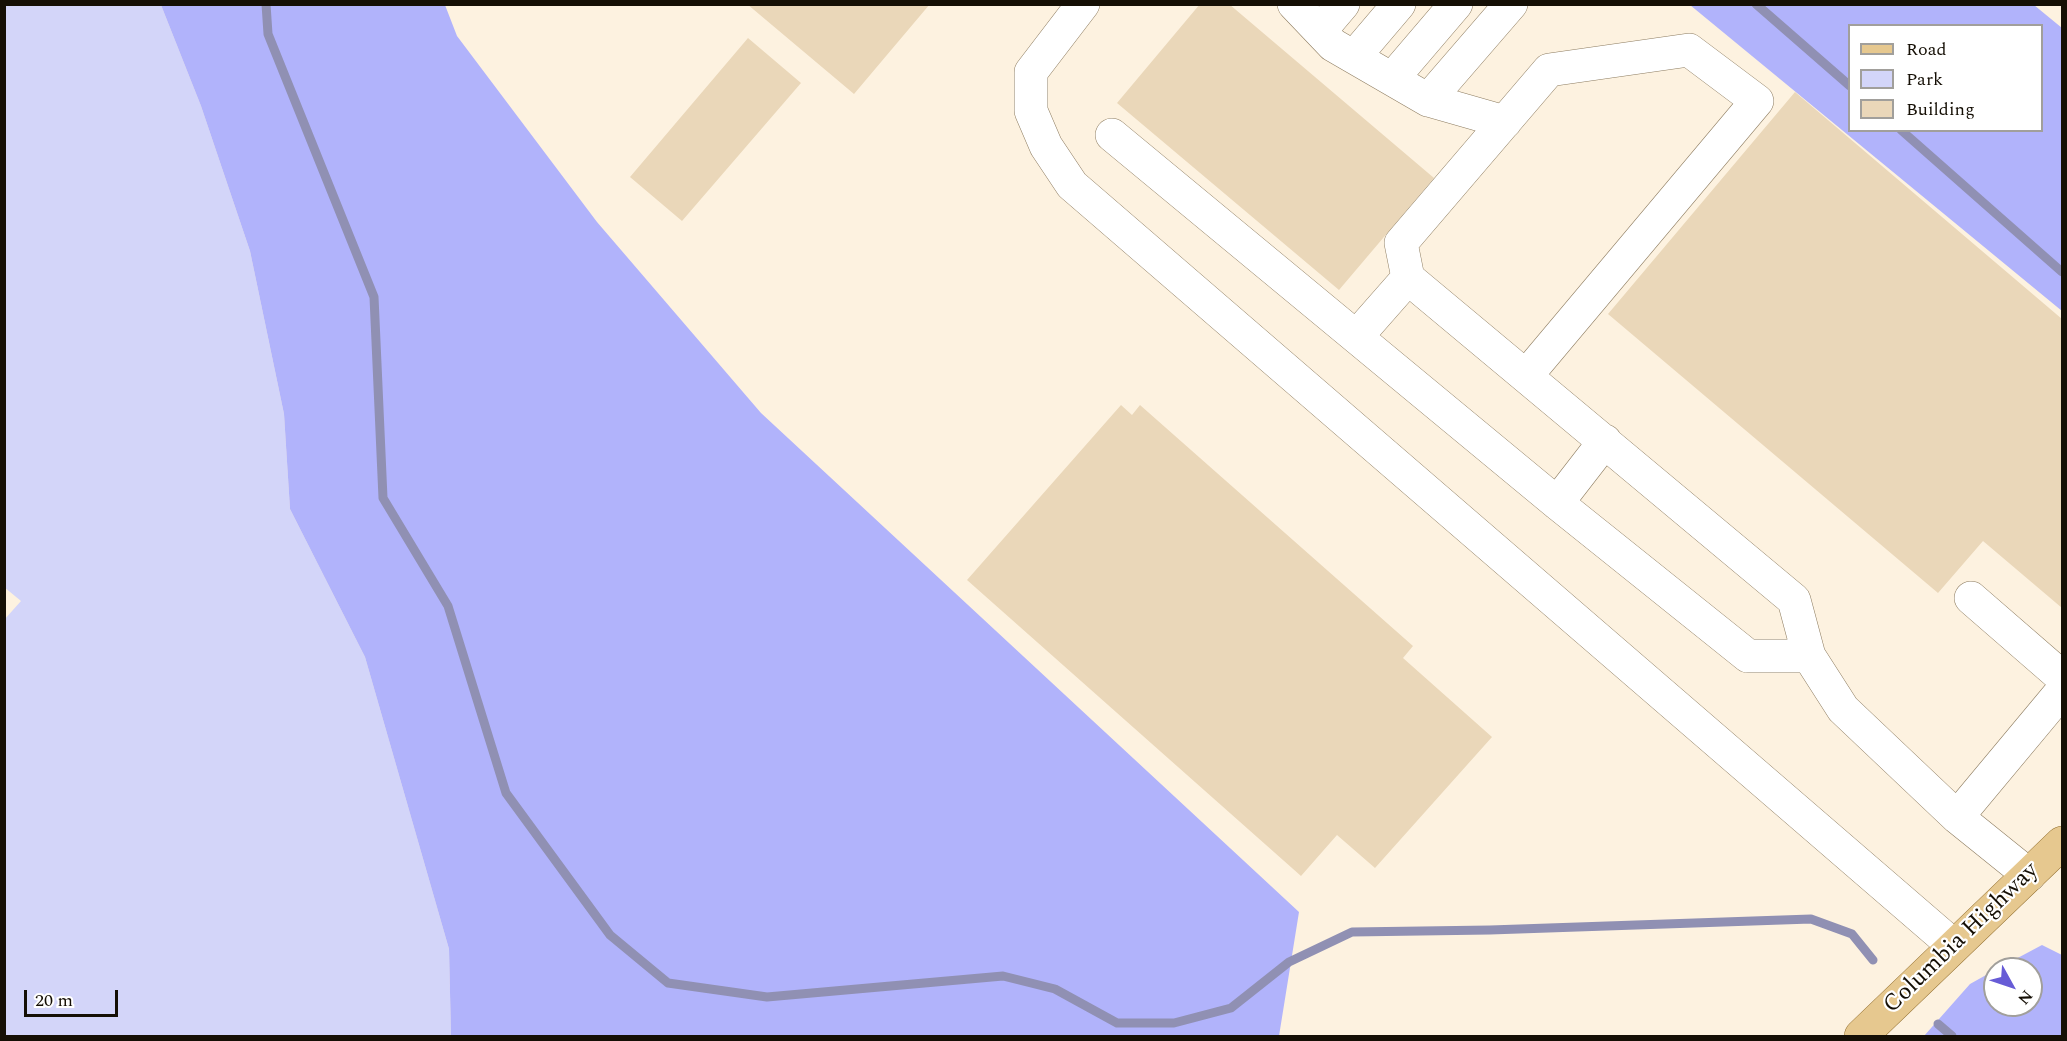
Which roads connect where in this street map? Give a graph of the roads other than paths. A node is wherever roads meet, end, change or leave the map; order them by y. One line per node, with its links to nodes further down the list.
1 (1083, 4): 25 (lane)
2 (1294, 4): 7 (lane)
3 (1343, 4): 7 (lane)
4 (1399, 4): 8 (lane)
5 (1456, 4): 9 (lane)
6 (1511, 4): 10 (lane)
7 (1320, 31): 8 (lane)
8 (1354, 57): 9 (lane)
9 (1392, 79): 10 (lane)
10 (1428, 100): 11 (lane)
11 (1505, 122): 13 (lane); 15 (lane)
12 (1112, 135): 14 (lane)
13 (1408, 278): 14 (lane); 15 (lane)
14 (1357, 336): 17 (lane)
15 (1526, 376): 16 (lane)
16 (1605, 441): 17 (lane); 19 (lane)
17 (1557, 502): 19 (lane)
18 (1971, 598): 20 (lane)
19 (1809, 656): 22 (lane)
20 (2062, 677)
21 (2062, 691): 22 (lane)
22 (1957, 817): 24 (lane)
23 (2062, 843): 24 (main road, Columbia Highway)
24 (2029, 875): 25 (main road, Columbia Highway)
25 (1954, 946): 26 (main road, Columbia Highway)
26 (1874, 1029)

